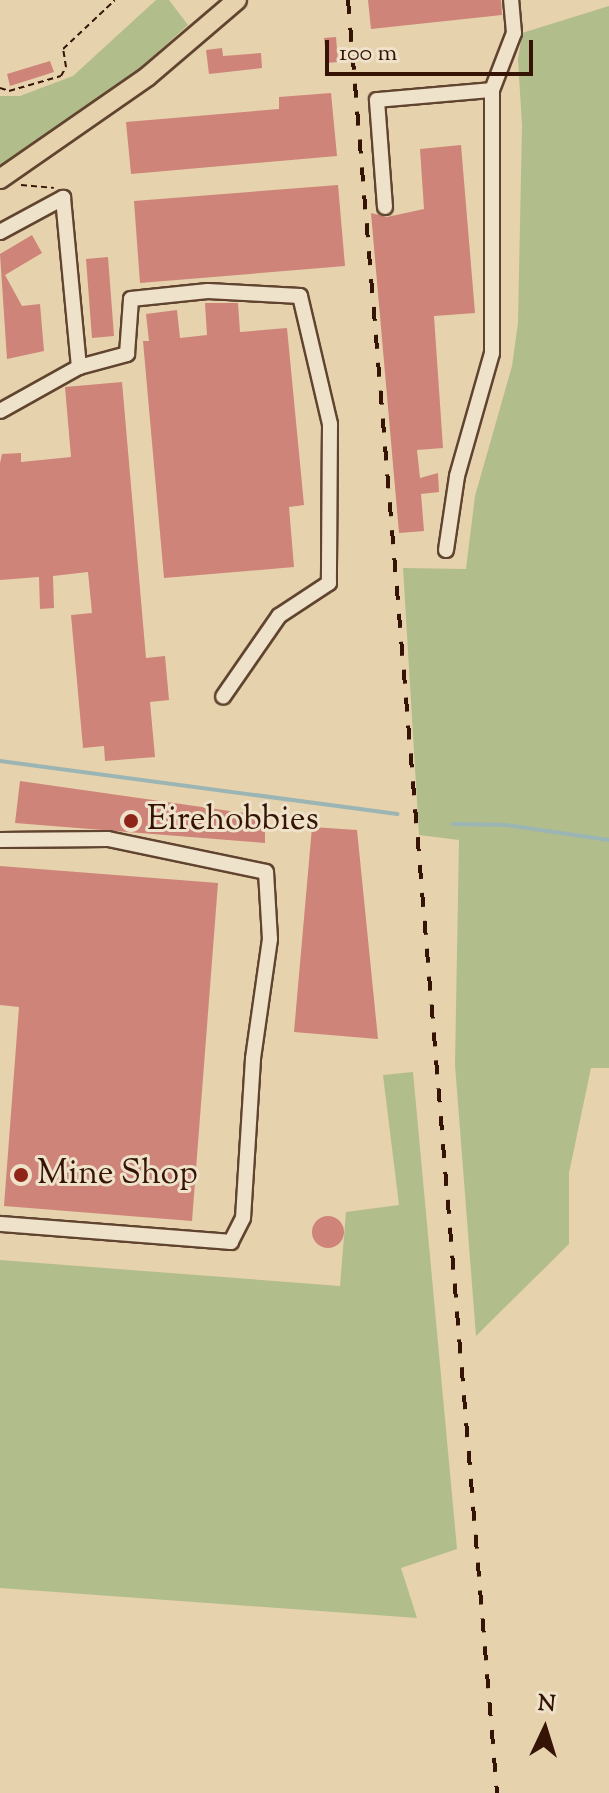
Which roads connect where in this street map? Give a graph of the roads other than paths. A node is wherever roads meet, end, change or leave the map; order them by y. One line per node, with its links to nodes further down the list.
1 (237, 0): 4 (main road)
2 (511, 0): 3 (street)
3 (492, 90): 5 (street); 9 (street)
4 (3, 177)
5 (385, 207)
6 (0, 232): 7 (street)
7 (79, 367): 8 (street); 10 (street)
8 (0, 411)
9 (446, 550)
10 (223, 697)
11 (0, 840): 12 (street)
12 (0, 1224)

